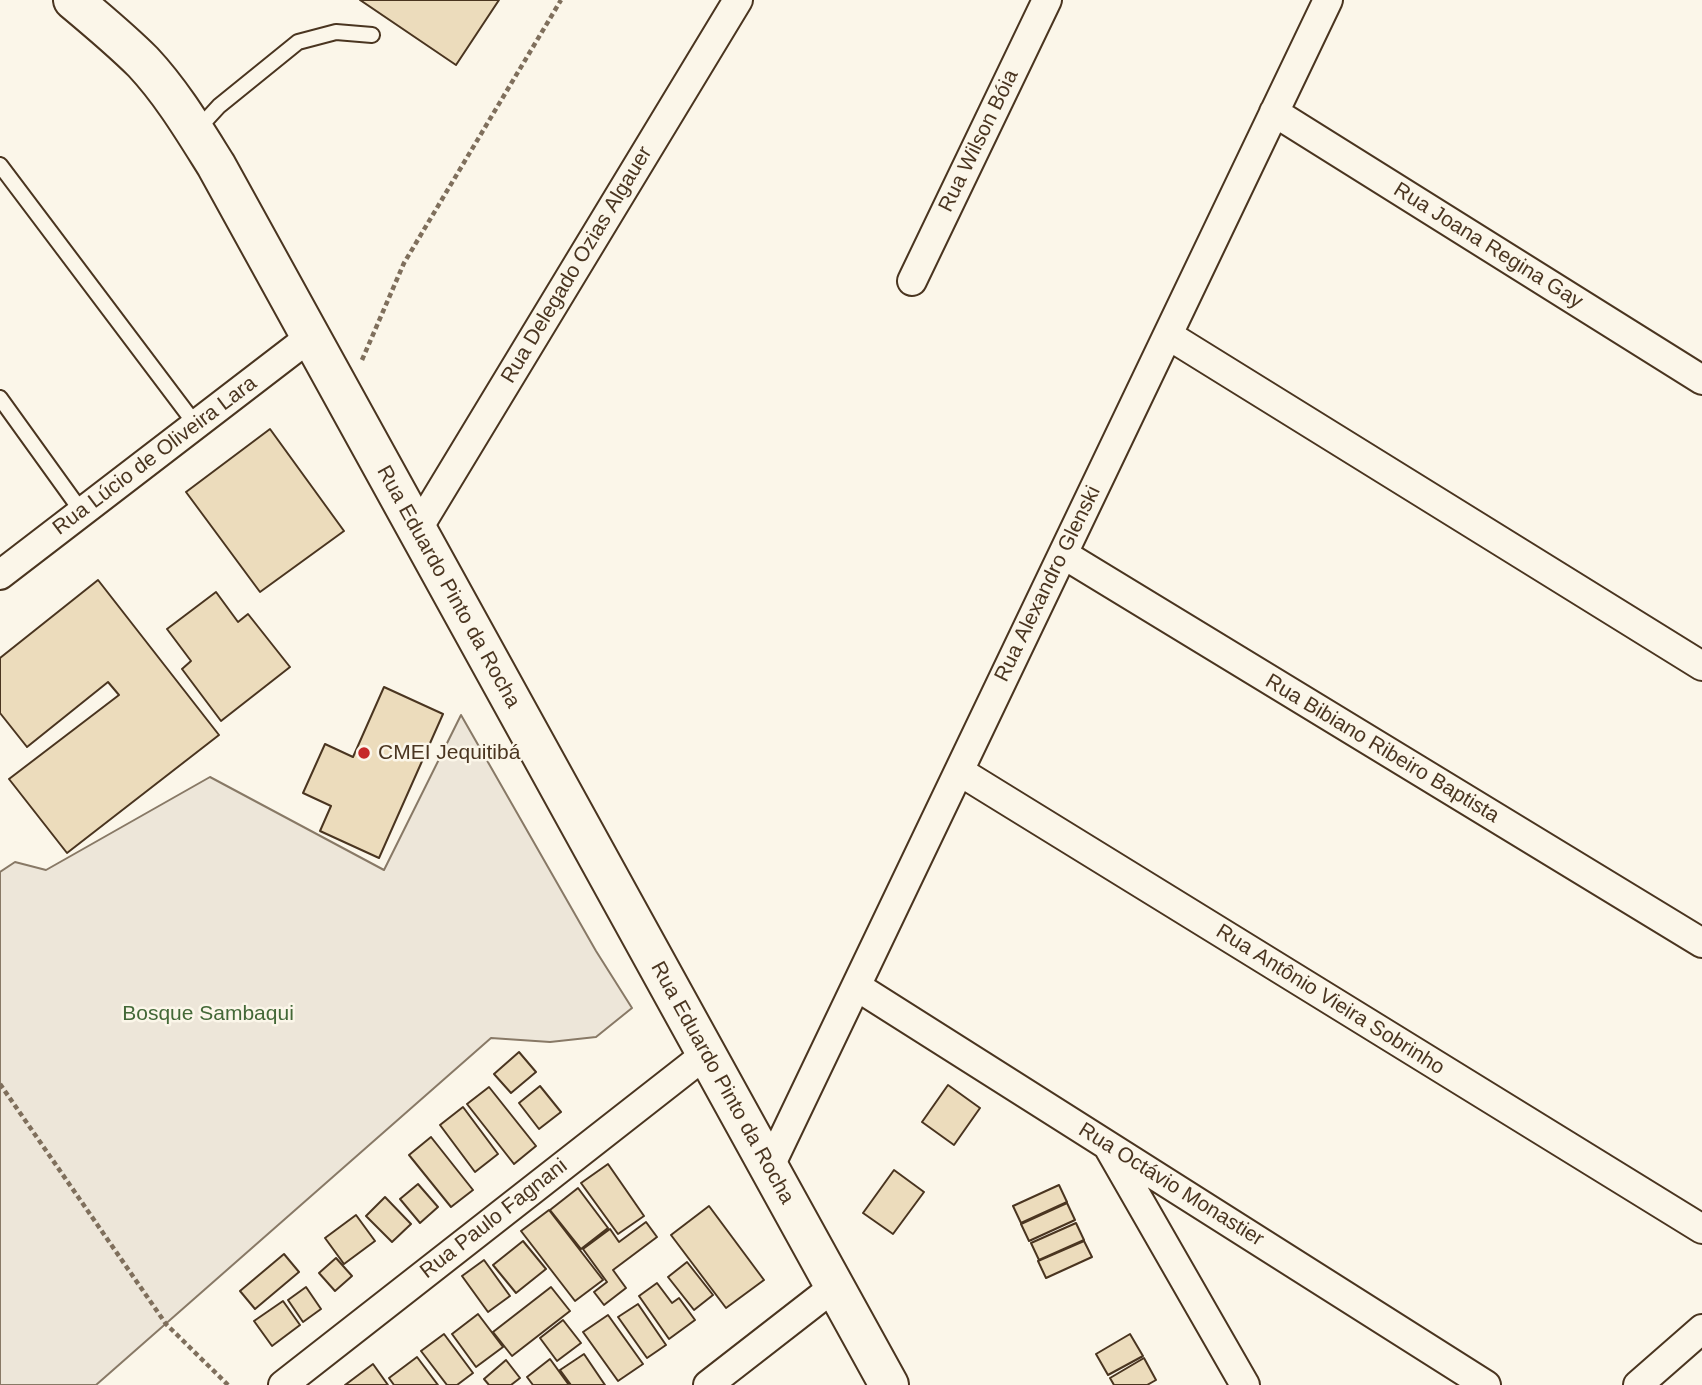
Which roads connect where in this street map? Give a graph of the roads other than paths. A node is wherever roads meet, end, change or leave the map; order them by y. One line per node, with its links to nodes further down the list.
1 (73, 0): 7 (main road, Rua Eduardo Pinto da Rocha)
2 (737, 0): 16 (street, Rua Delegado Ozias Algauer)
3 (1046, 0): 9 (street, Rua Wilson Bóia)
4 (1328, 0): 6 (street, Rua Alexandro Glenski)
5 (372, 35): 7 (lane)
6 (1274, 112): 10 (street, Rua Alexandro Glenski); 12 (street, Rua Joana Regina Gay)
7 (195, 132): 11 (main road, Rua Eduardo Pinto da Rocha)
8 (0, 165): 14 (lane)
9 (912, 281)
10 (1168, 335): 17 (street, Rua Alexandro Glenski); 19 (street)
11 (310, 337): 14 (street, Rua Lúcio de Oliveira Lara); 16 (main road, Rua Eduardo Pinto da Rocha)
12 (1702, 380)
13 (0, 398): 15 (lane)
14 (196, 425): 15 (street, Rua Lúcio de Oliveira Lara)
15 (82, 512): 18 (street, Rua Lúcio de Oliveira Lara)
16 (417, 530): 23 (main road, Rua Eduardo Pinto da Rocha)
17 (1063, 554): 20 (street, Rua Alexandro Glenski); 21 (street, Rua Bibiano Ribeiro Baptista)
18 (0, 575)
19 (1702, 666)
20 (959, 771): 22 (street, Rua Alexandro Glenski); 26 (street, Rua Antônio Vieira Sobrinho)
21 (1702, 943)
22 (856, 986): 24 (street, Rua Octávio Monastier); 25 (street, Rua Alexandro Glenski)
23 (706, 1054): 25 (main road, Rua Eduardo Pinto da Rocha); 29 (street, Rua Paulo Fagnani)
24 (1108, 1145): 32 (street); 33 (street, Rua Octávio Monastier)
25 (769, 1168): 27 (main road, Rua Eduardo Pinto da Rocha)
26 (1702, 1229)
27 (834, 1287): 30 (street); 31 (main road, Rua Eduardo Pinto da Rocha)
28 (1702, 1329): 34 (street)
29 (282, 1385)
30 (708, 1385)
31 (888, 1385)
32 (1245, 1385)
33 (1486, 1385)
34 (1638, 1385)

